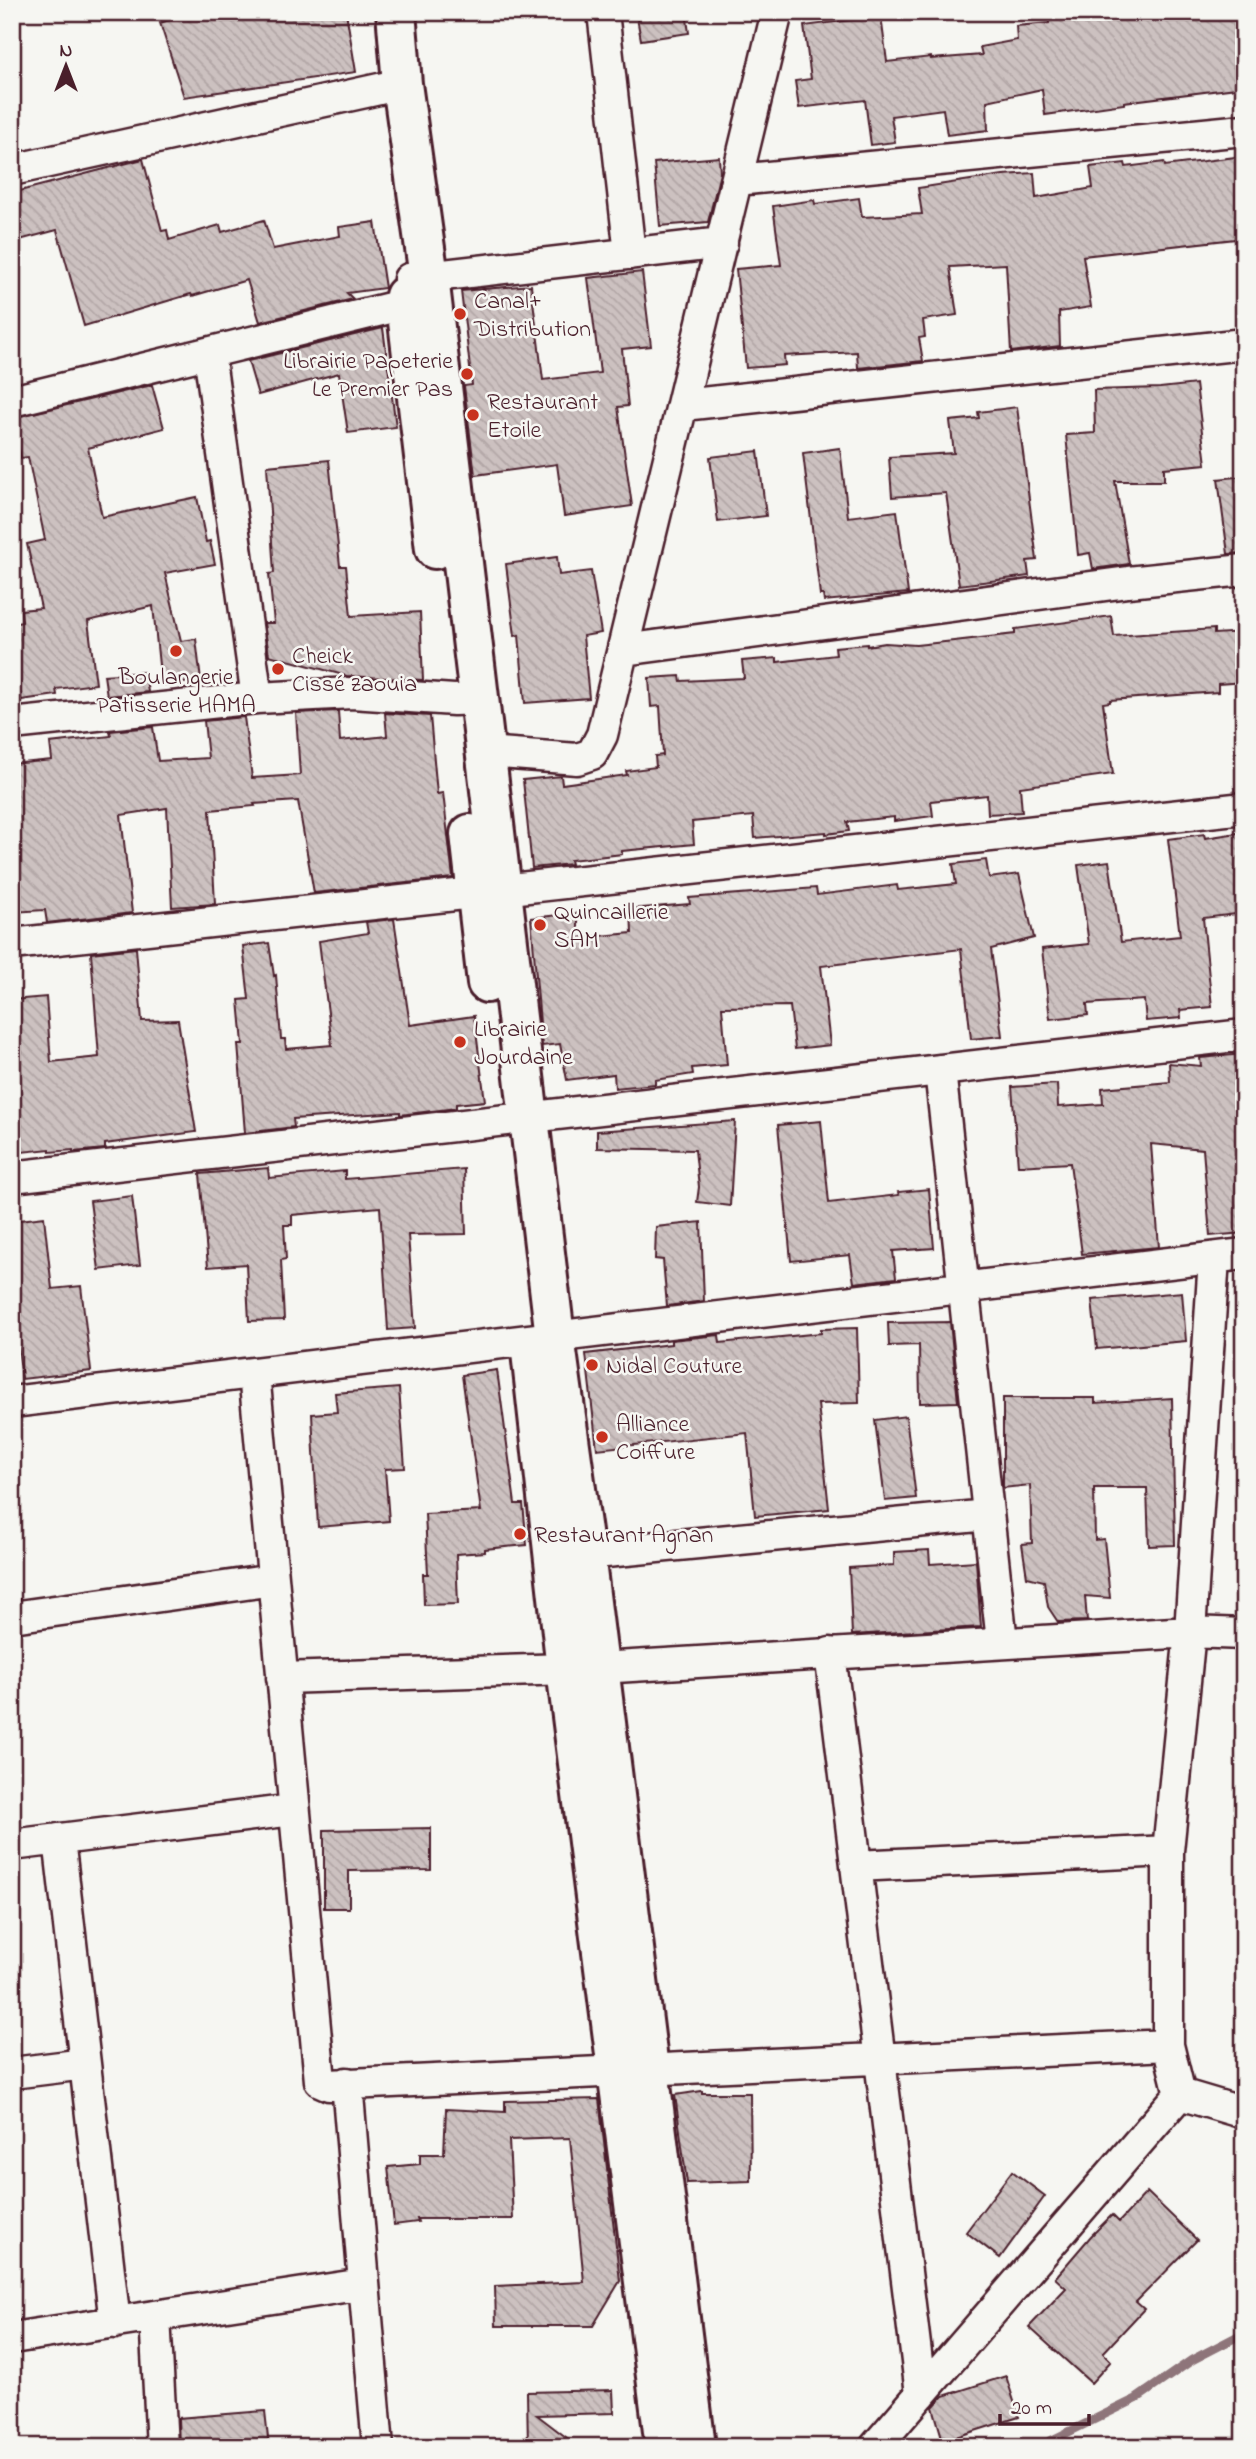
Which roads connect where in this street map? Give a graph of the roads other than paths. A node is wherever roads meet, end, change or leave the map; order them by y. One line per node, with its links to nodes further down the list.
1 (372, 12): 5 (street)
2 (396, 12): 5 (street)
3 (603, 12): 10 (street)
4 (777, 12): 8 (street)
5 (391, 86): 7 (street); 11 (street)
6 (1244, 130): 8 (street)
7 (12, 170)
8 (737, 180): 9 (street)
9 (722, 243): 10 (street); 15 (street)
10 (630, 254): 11 (street)
11 (412, 287): 13 (street); 19 (street)
12 (1244, 344): 15 (street)
13 (209, 353): 14 (street); 18 (street)
14 (12, 401)
15 (682, 405): 17 (street)
16 (1244, 570): 17 (street)
17 (624, 650): 21 (street)
18 (257, 698): 19 (street); 20 (street)
19 (467, 699): 21 (street); 23 (street)
20 (12, 723)
21 (486, 752): 23 (street)
22 (1244, 808): 23 (street)
23 (490, 891): 24 (street); 27 (street)
24 (12, 944)
25 (1244, 1035): 26 (street)
26 (940, 1070): 27 (street); 31 (street)
27 (517, 1119): 28 (street); 32 (street)
28 (12, 1177)
29 (1244, 1254): 30 (street)
30 (1214, 1258): 31 (street); 39 (street)
31 (964, 1287): 32 (street); 35 (street)
32 (543, 1338): 33 (street); 36 (street); 43 (street)
33 (254, 1373): 34 (street); 37 (street)
34 (12, 1402)
35 (988, 1515): 36 (street); 41 (street)
36 (585, 1554): 43 (street)
37 (273, 1580): 38 (street); 44 (street)
38 (12, 1617)
39 (1190, 1632): 40 (street); 41 (street); 48 (street)
40 (1244, 1634)
41 (1002, 1642): 42 (street)
42 (830, 1653): 43 (street); 49 (street)
43 (583, 1668): 44 (street); 53 (street)
44 (282, 1678): 45 (street)
45 (293, 1810): 46 (street); 55 (street)
46 (59, 1839): 47 (street); 52 (street)
47 (12, 1845)
48 (1168, 1851): 49 (street); 50 (street)
49 (856, 1866): 51 (street)
50 (1168, 2045): 51 (street); 56 (street)
51 (880, 2060): 53 (street); 62 (street)
52 (85, 2064): 54 (street); 60 (street)
53 (633, 2071): 55 (street); 65 (street); 66 (street)
54 (12, 2073)
55 (347, 2083): 58 (street)
56 (1180, 2094): 57 (street); 62 (street)
57 (1244, 2113)
58 (363, 2284): 59 (street); 64 (street)
59 (155, 2316): 60 (street); 63 (street)
60 (116, 2323): 61 (street)
61 (12, 2338)
62 (921, 2394): 67 (street)
63 (162, 2447)
64 (378, 2447)
65 (665, 2447)
66 (695, 2447)
67 (875, 2447)

